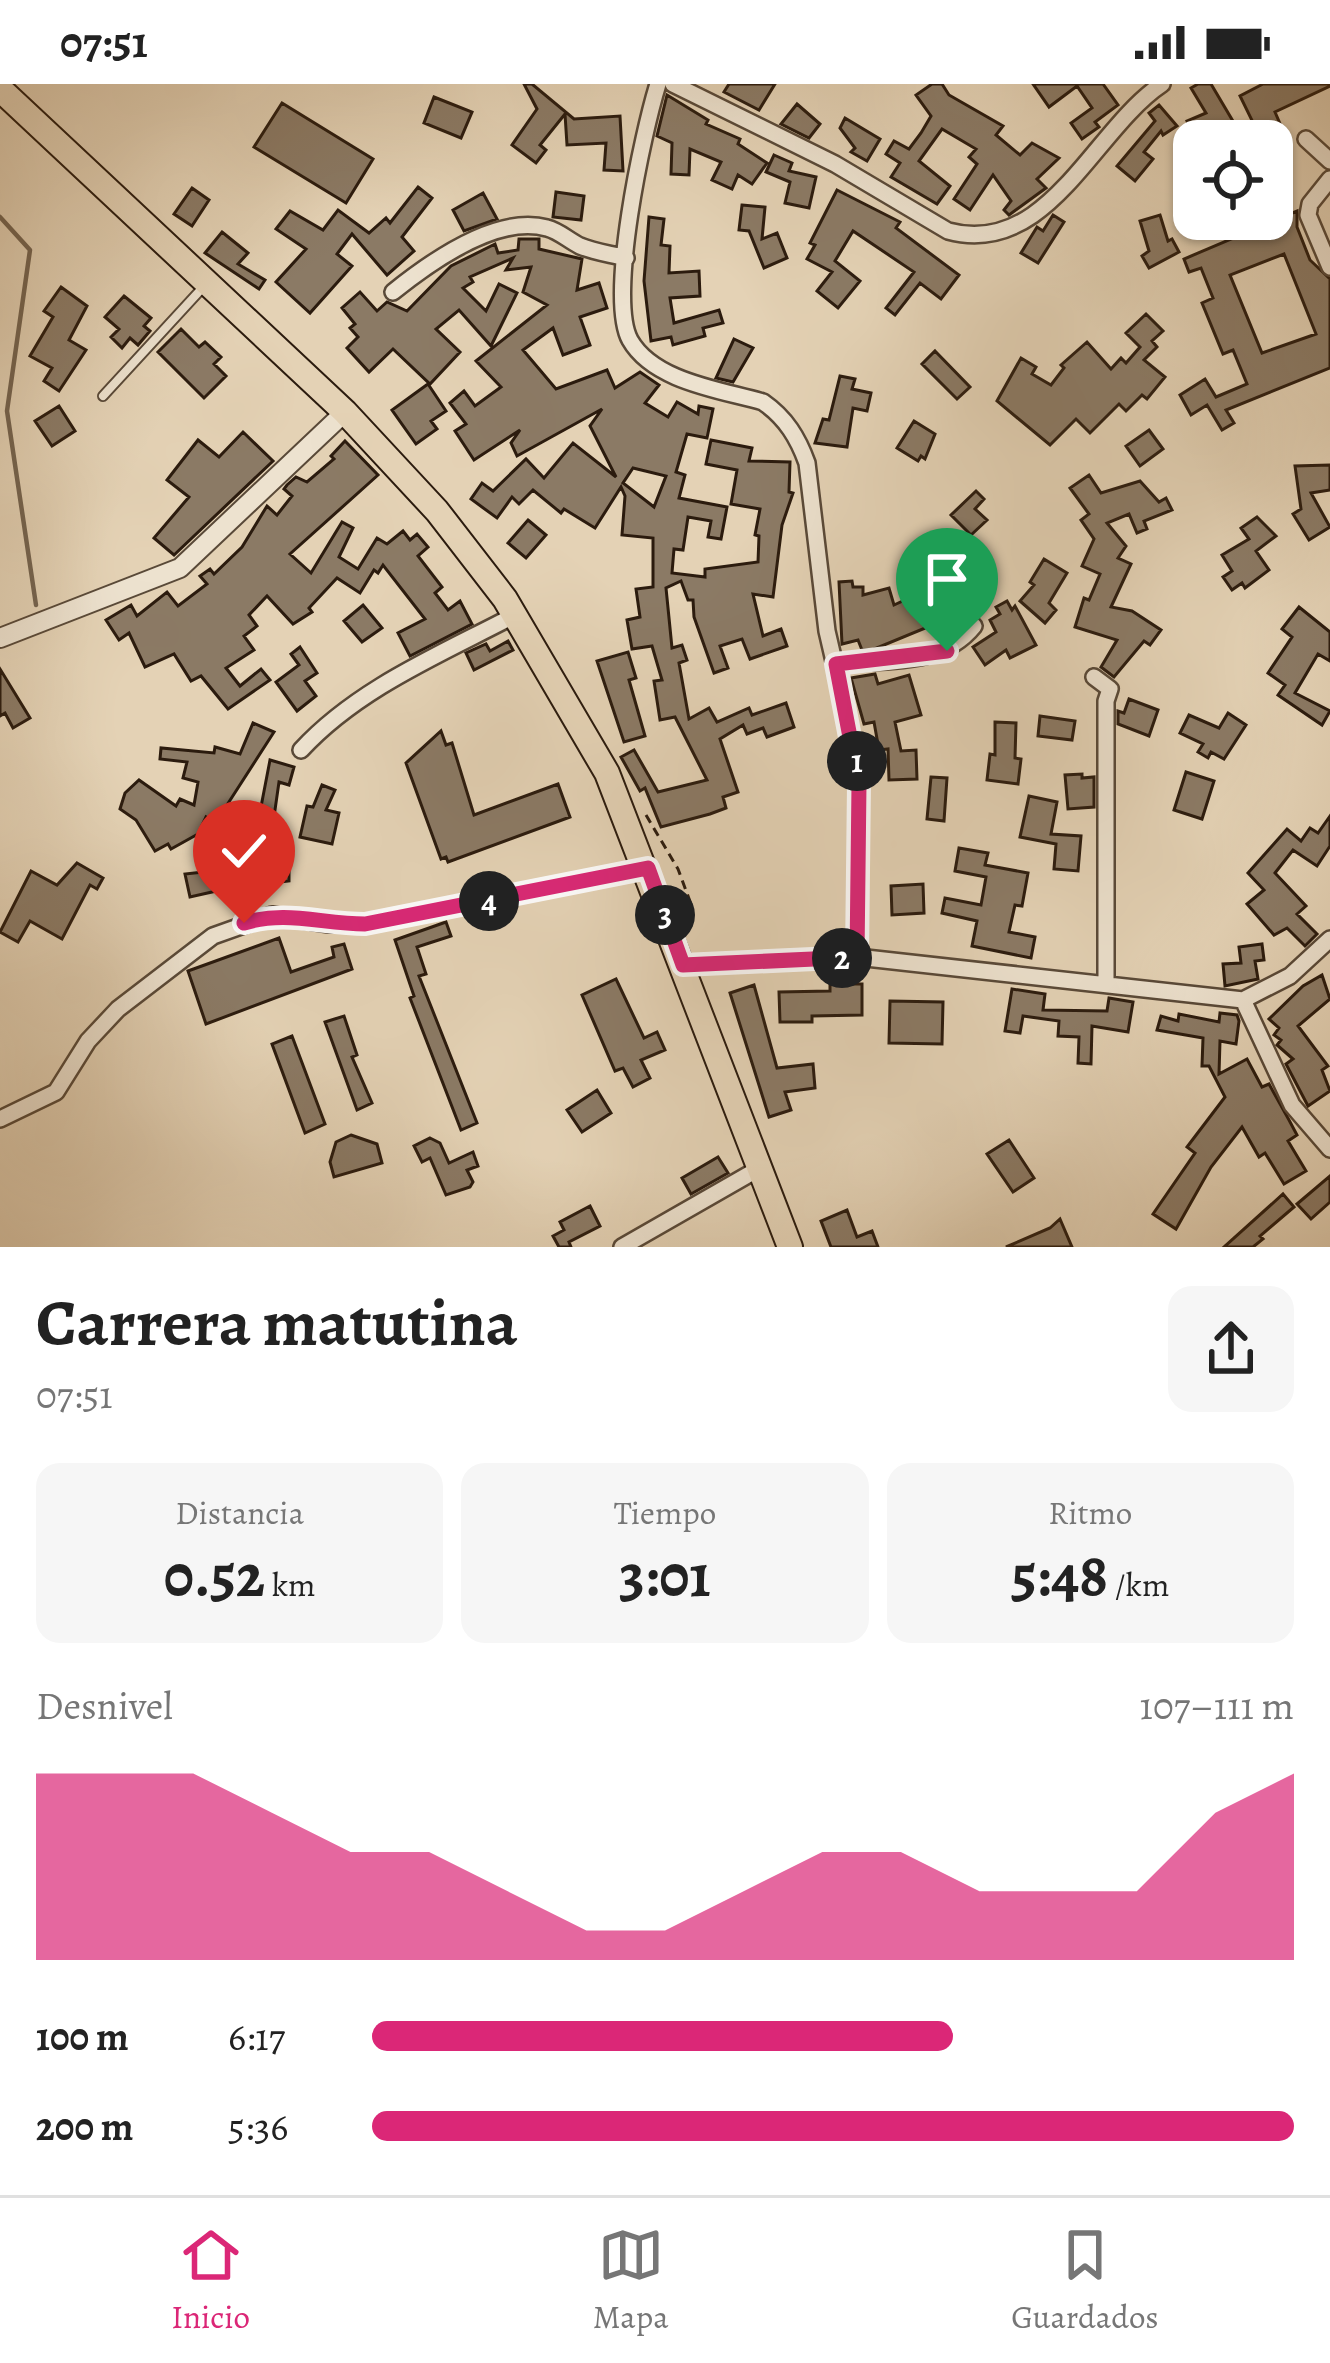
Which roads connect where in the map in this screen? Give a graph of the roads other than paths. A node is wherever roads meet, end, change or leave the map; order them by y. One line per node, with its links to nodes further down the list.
1 (658, 84): 8 (street)
2 (673, 84): 3 (street)
3 (1162, 84)
4 (0, 89): 10 (main road)
5 (1306, 139): 6 (street)
6 (1330, 161)
7 (1330, 179): 9 (street)
8 (626, 258): 11 (street); 17 (street)
9 (1330, 267)
10 (207, 283): 12 (lane); 13 (main road)
11 (393, 292)
12 (104, 396)
13 (345, 412): 14 (main road); 16 (street)
14 (515, 615): 19 (street); 20 (main road)
15 (974, 626): 17 (street)
16 (0, 638)
17 (836, 664): 22 (street)
18 (1094, 677): 24 (street)
19 (301, 750)
20 (648, 868): 23 (main road); 26 (street)
21 (1330, 939): 25 (street)
22 (857, 957): 23 (street); 24 (street)
23 (683, 965): 28 (main road)
24 (1106, 982): 25 (street)
25 (1243, 1000): 27 (street)
26 (0, 1119)
27 (1330, 1149)
28 (760, 1168): 29 (street); 30 (main road)
29 (622, 1247)
30 (790, 1247)

